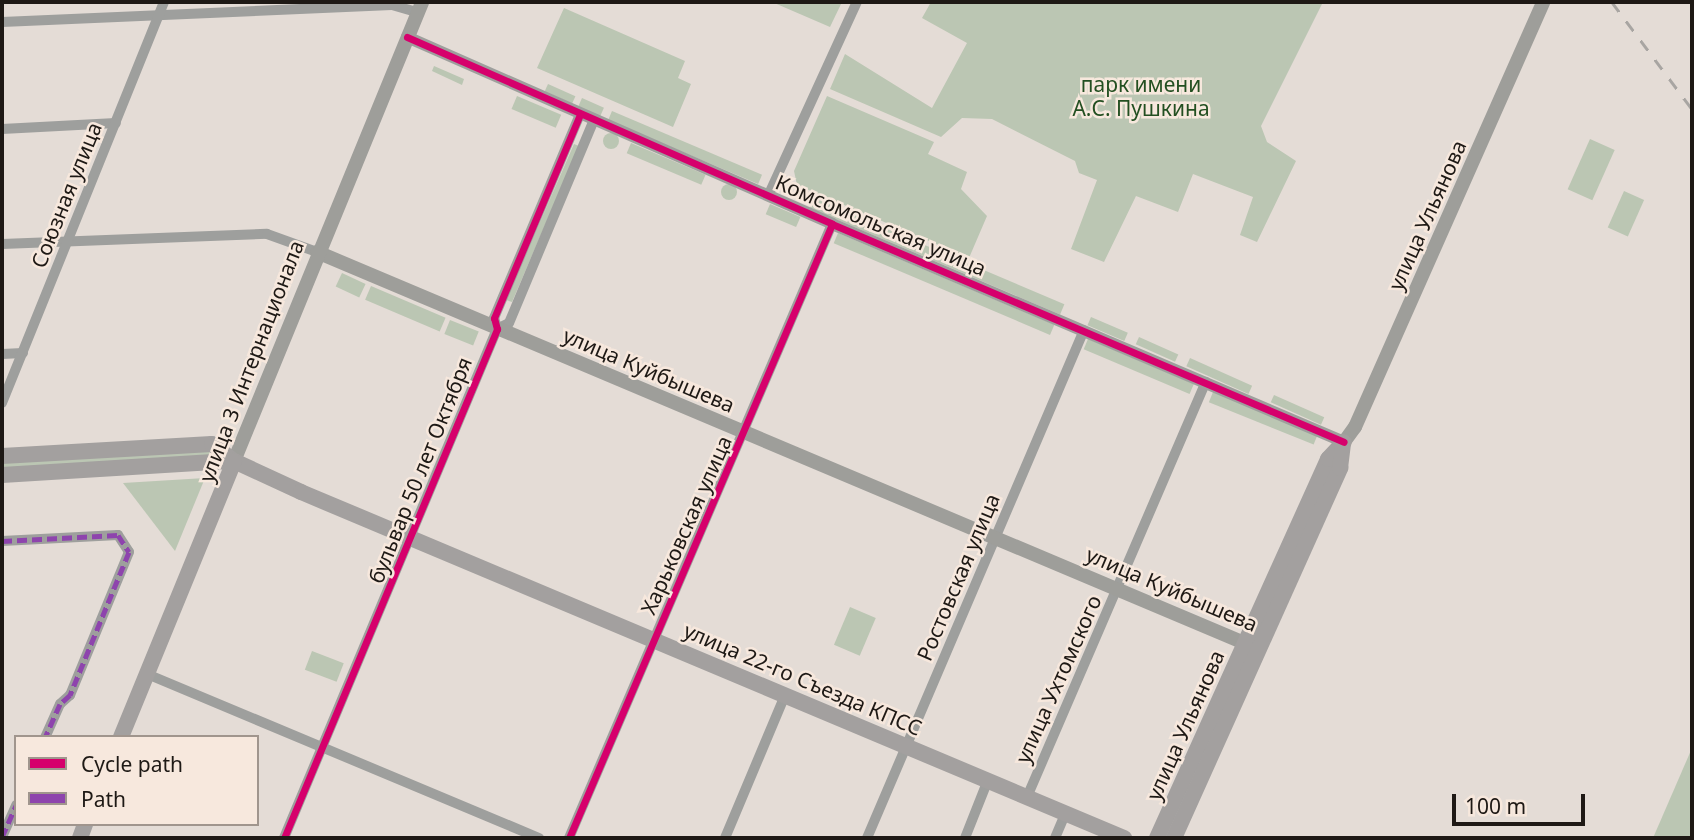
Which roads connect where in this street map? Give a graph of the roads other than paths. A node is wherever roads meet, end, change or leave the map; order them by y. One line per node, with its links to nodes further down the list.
1 (164, 2): 5 (street, Союзная улица)
2 (857, 2): 12 (street)
3 (1543, 2): 24 (main road, улица Ульянова)
4 (419, 7): 5 (street); 7 (main road, улица 3 Интернационала)
5 (160, 13): 6 (street); 10 (street, Союзная улица)
6 (2, 22)
7 (407, 37): 8 (street, Комсомольская улица); 16 (main road, улица 3 Интернационала)
8 (580, 114): 9 (street, Комсомольская улица); 17 (street, бульвар 50 лет Октября)
9 (594, 120): 12 (street, Комсомольская улица); 17 (street)
10 (116, 123): 11 (street); 14 (street, Союзная улица)
11 (2, 129)
12 (768, 196): 13 (street, Комсомольская улица)
13 (832, 224): 18 (street, Комсомольская улица); 23 (street, Харьковская улица)
14 (68, 240): 15 (street, улица Куйбышева); 16 (street, улица Куйбышева); 19 (street, Союзная улица)
15 (2, 244)
16 (317, 253): 17 (main road, улица Куйбышева); 26 (main road, улица 3 Интернационала)
17 (497, 329): 23 (main road, улица Куйбышева); 28 (street, бульвар 50 лет Октября)
18 (1084, 330): 21 (street, Комсомольская улица); 29 (street, Ростовская улица)
19 (23, 353): 20 (street); 22 (street, Союзная улица)
20 (2, 354)
21 (1206, 382): 24 (street, Комсомольская улица); 31 (street, улица Ухтомского)
22 (2, 403)
23 (745, 433): 29 (main road, улица Куйбышева); 32 (street, Харьковская улица)
24 (1343, 442): 33 (main road, улица Ульянова)
25 (2, 456): 26 (main road, улица 22-го Съезда КПСС)
26 (234, 461): 27 (main road, улица 22-го Съезда КПСС); 28 (main road, улица 22-го Съезда КПСС); 34 (main road, улица 3 Интернационала)
27 (2, 475)
28 (411, 536): 32 (main road, улица 22-го Съезда КПСС); 39 (street, бульвар 50 лет Октября)
29 (995, 538): 31 (main road, улица Куйбышева); 38 (street, Ростовская улица)
30 (2, 541): 36 (street)
31 (1117, 590): 33 (main road, улица Куйбышева); 41 (street, улица Ухтомского)
32 (655, 639): 35 (main road, улица 22-го Съезда КПСС); 47 (street, Харьковская улица)
33 (1252, 646): 53 (main road, улица Ульянова); 54 (main road, улица Ульянова)
34 (147, 674): 37 (main road, улица 3 Интернационала); 39 (street)
35 (785, 695): 38 (main road, улица 22-го Съезда КПСС); 48 (street)
36 (46, 735)
37 (122, 735)
38 (907, 747): 40 (main road, улица 22-го Съезда КПСС); 49 (street, Ростовская улица)
39 (323, 750): 45 (street, бульвар 50 лет Октября); 46 (street)
40 (988, 780): 41 (main road, улица 22-го Съезда КПСС); 50 (street)
41 (1027, 797): 43 (main road, улица 22-го Съезда КПСС)
42 (14, 810): 44 (street)
43 (1065, 814): 51 (street); 52 (main road, улица 22-го Съезда КПСС)
44 (2, 837)
45 (284, 838)
46 (539, 838)
47 (569, 838)
48 (725, 838)
49 (867, 838)
50 (965, 838)
51 (1055, 838)
52 (1124, 838)
53 (1157, 838)
54 (1174, 838)

